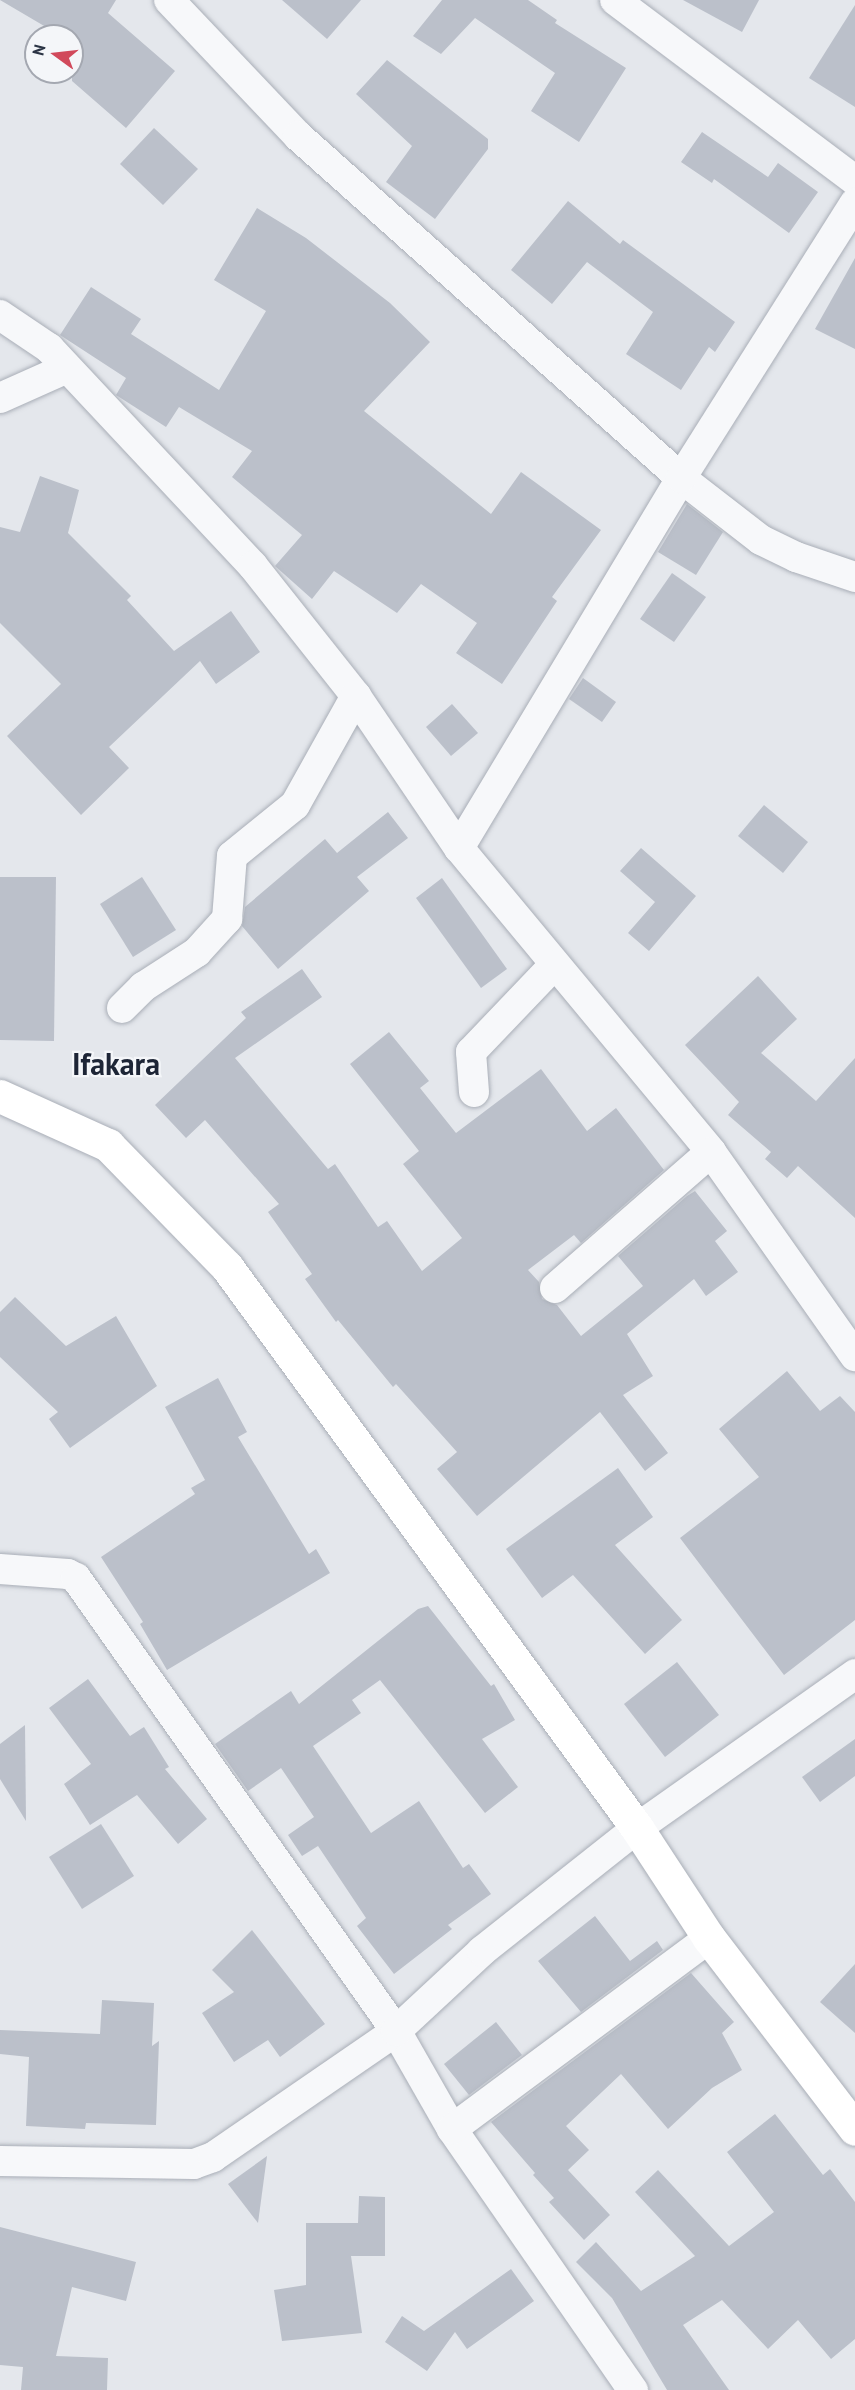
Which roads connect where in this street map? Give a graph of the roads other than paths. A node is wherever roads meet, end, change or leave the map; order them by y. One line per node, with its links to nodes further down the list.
1 (169, 0): 8 (street)
2 (615, 0): 3 (street)
3 (855, 180)
4 (855, 203): 8 (street)
5 (0, 315): 6 (street)
6 (67, 368): 7 (street); 10 (street)
7 (0, 398)
8 (681, 478): 9 (street); 11 (street)
9 (855, 577)
10 (356, 696): 11 (street); 13 (street)
11 (459, 848): 12 (street)
12 (554, 965): 14 (street); 16 (street)
13 (122, 1008)
14 (474, 1092)
15 (0, 1096): 21 (main road)
16 (711, 1152): 17 (street); 18 (street)
17 (555, 1288)
18 (855, 1356)
19 (0, 1569): 23 (street)
20 (855, 1674): 21 (street)
21 (637, 1828): 22 (main road); 23 (street)
22 (709, 1938): 24 (street); 25 (main road)
23 (396, 2031): 24 (street); 26 (street)
24 (452, 2129): 27 (street)
25 (855, 2129)
26 (0, 2161)
27 (633, 2390)

